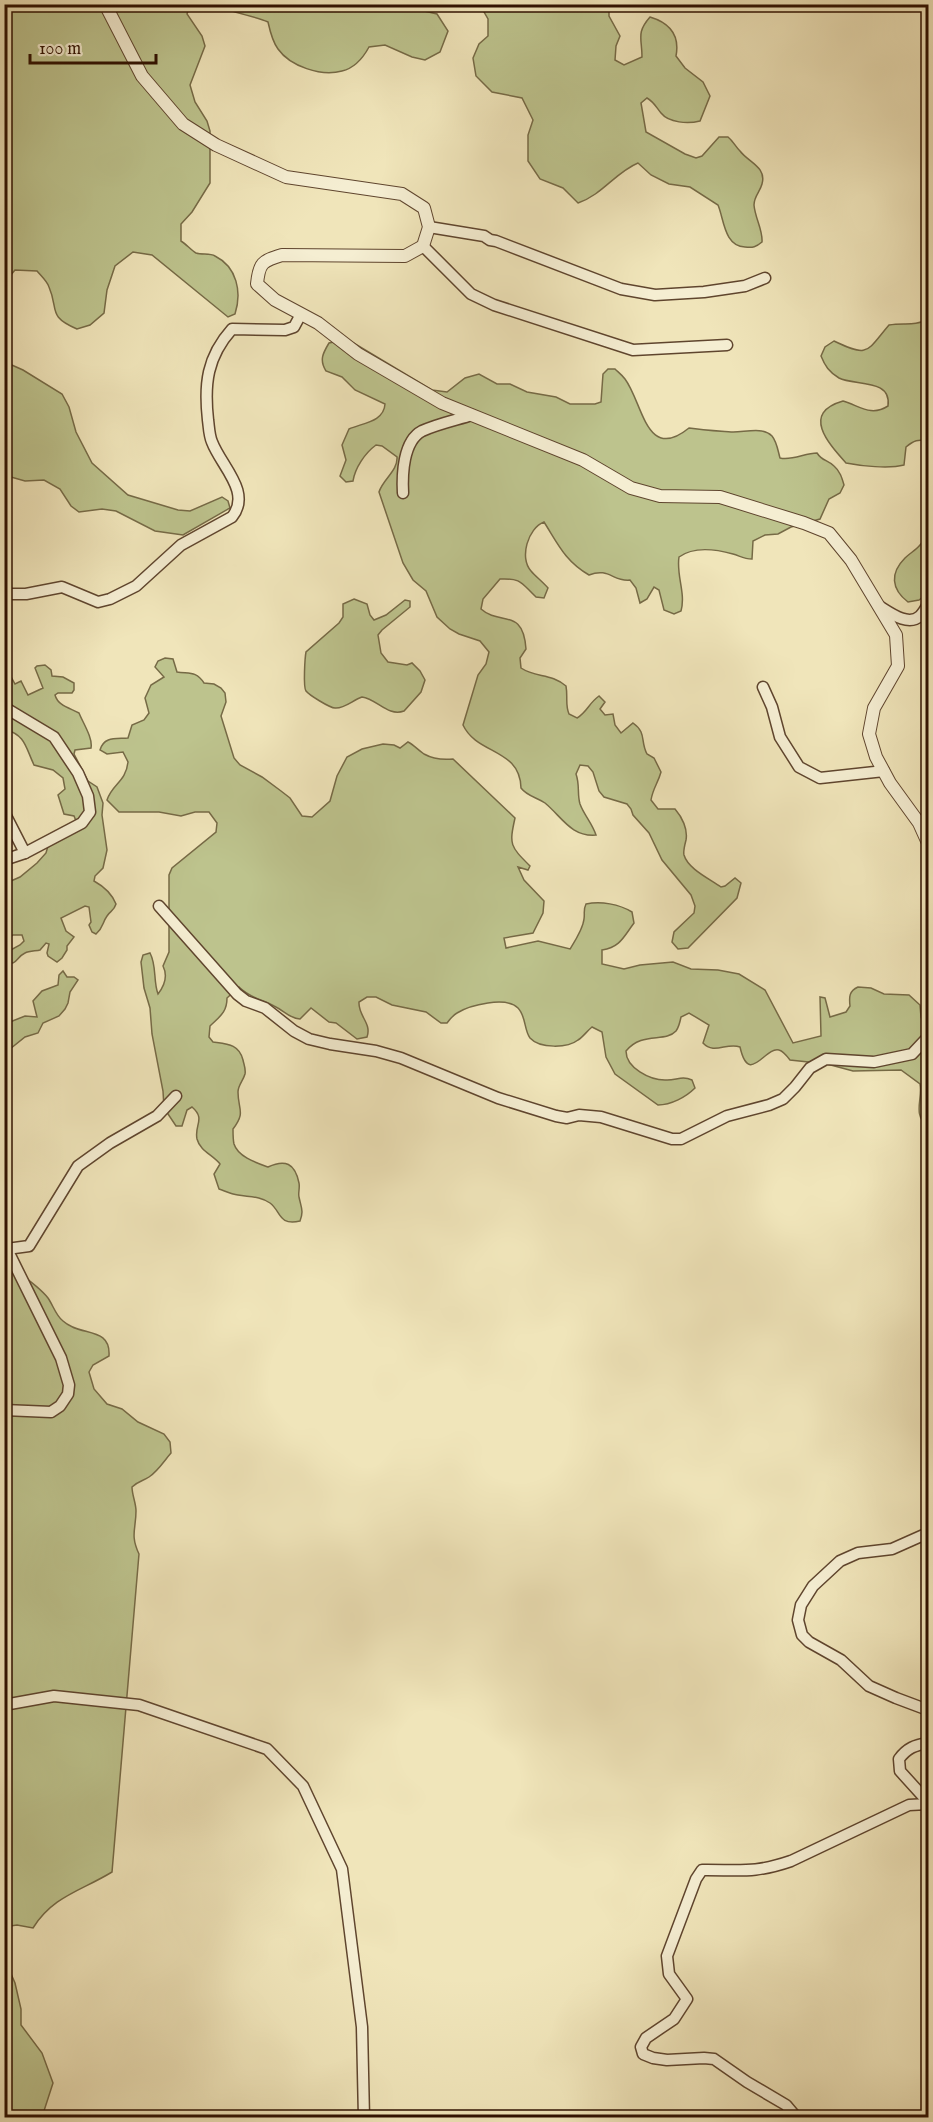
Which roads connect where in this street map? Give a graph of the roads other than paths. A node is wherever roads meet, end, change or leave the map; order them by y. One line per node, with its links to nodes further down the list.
1 (105, 4): 2 (street)
2 (429, 227): 3 (street); 4 (street)
3 (423, 246): 5 (street); 6 (street)
4 (765, 278)
5 (301, 314): 7 (street); 9 (street)
6 (727, 345)
7 (472, 415): 8 (street); 11 (street)
8 (403, 493)
9 (4, 594)
10 (928, 604): 11 (street)
11 (879, 606): 14 (street)
12 (763, 687): 14 (street)
13 (4, 707): 17 (street)
14 (884, 771): 16 (street)
15 (4, 812): 17 (street)
16 (928, 843)
17 (25, 853): 18 (street)
18 (4, 860)
19 (159, 906): 20 (street)
20 (928, 1037)
21 (176, 1096): 22 (street)
22 (6, 1247): 23 (street)
23 (4, 1410)
24 (928, 1533): 26 (street)
25 (4, 1705): 29 (street)
26 (928, 1710)
27 (928, 1743): 28 (street)
28 (928, 1803): 30 (street)
29 (364, 2118)
30 (796, 2118)

